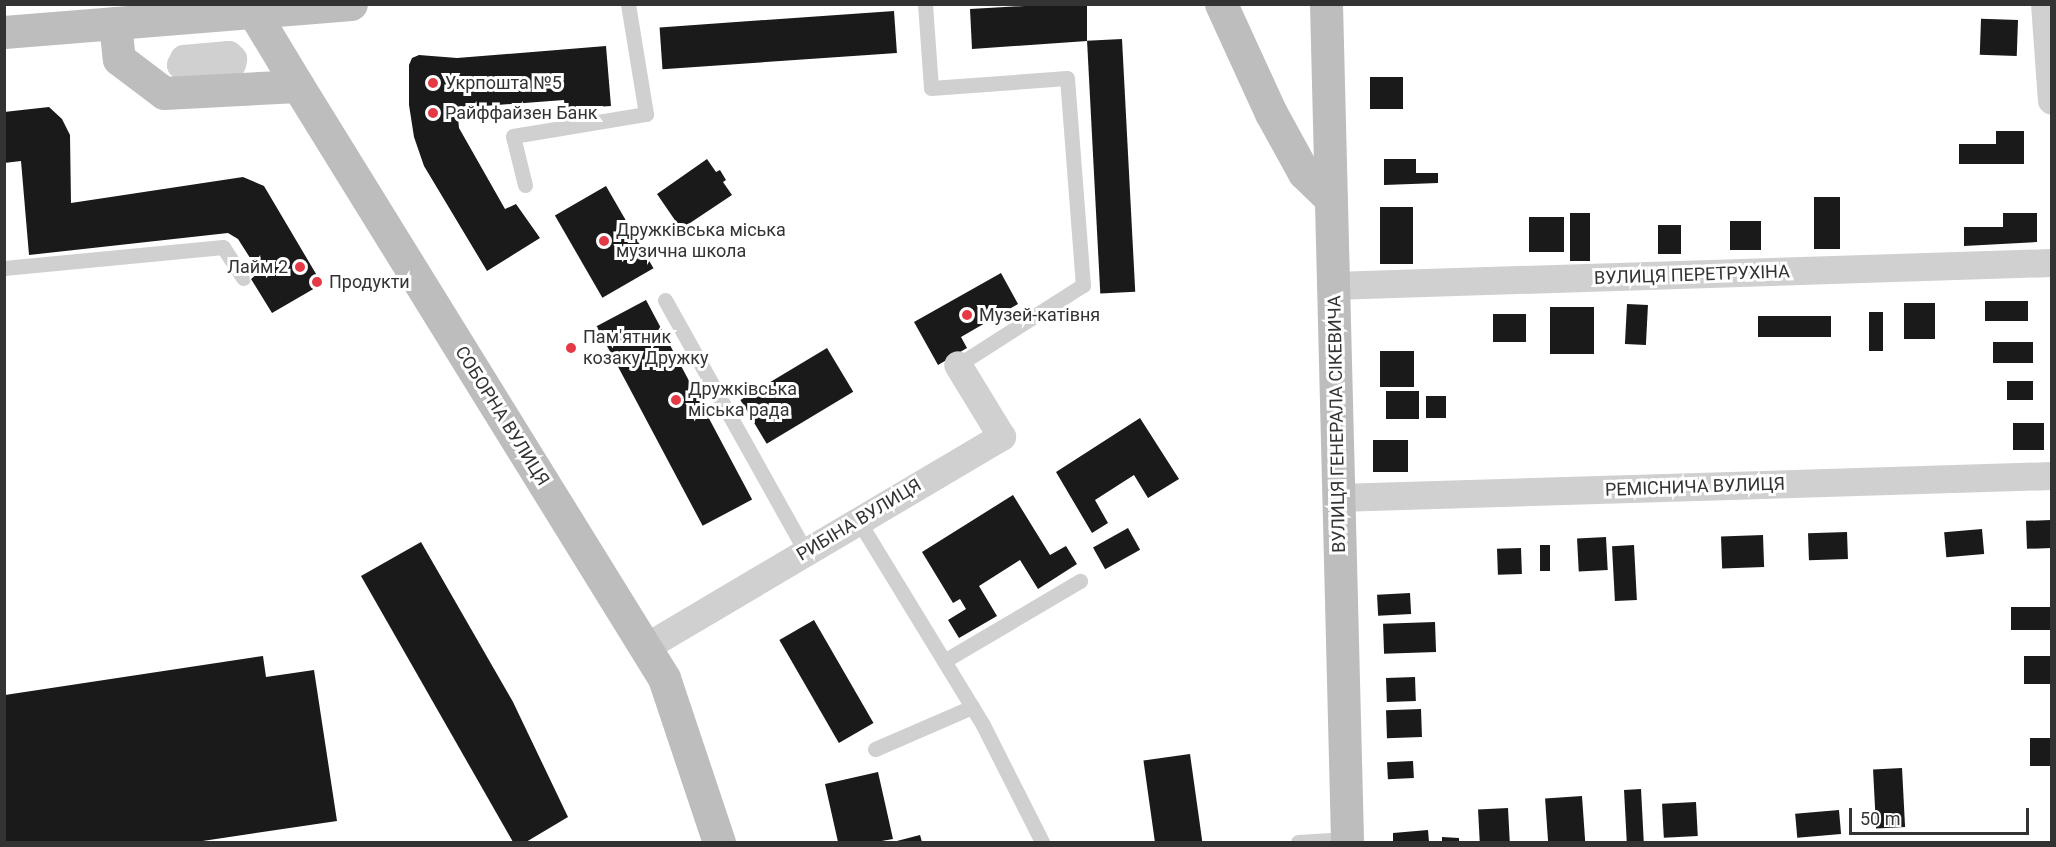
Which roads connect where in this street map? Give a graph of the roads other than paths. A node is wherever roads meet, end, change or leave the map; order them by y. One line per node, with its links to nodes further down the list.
1 (351, 4): 7 (street)
2 (628, 4): 12 (lane)
3 (925, 4): 19 (lane)
4 (1221, 4): 13 (street)
5 (1326, 4): 13 (street, ВУЛИЦЯ ГЕНЕРАЛА СІКЕВИЧА)
6 (2045, 4): 11 (street)
7 (253, 8): 8 (street); 10 (street, СОБОРНА ВУЛИЦЯ)
8 (98, 17): 9 (street); 10 (street)
9 (4, 32)
10 (298, 86): 25 (street, СОБОРНА ВУЛИЦЯ)
11 (2052, 101)
12 (525, 185)
13 (1331, 199): 17 (street, ВУЛИЦЯ ГЕНЕРАЛА СІКЕВИЧА)
14 (2052, 263): 17 (street, ВУЛИЦЯ ПЕРЕТРУХІНА)
15 (4, 268): 16 (lane)
16 (243, 278)
17 (1333, 286): 21 (street, ВУЛИЦЯ ГЕНЕРАЛА СІКЕВИЧА)
18 (665, 300): 23 (lane)
19 (958, 364): 22 (street, РИБІНА ВУЛИЦЯ)
20 (2052, 476): 21 (street, РЕМІСНИЧА ВУЛИЦЯ)
21 (1338, 498): 29 (street, ВУЛИЦЯ ГЕНЕРАЛА СІКЕВИЧА)
22 (858, 520): 23 (street, РИБІНА ВУЛИЦЯ); 26 (lane)
23 (806, 552): 25 (street, РИБІНА ВУЛИЦЯ)
24 (1080, 581): 26 (lane)
25 (645, 648): 30 (street, СОБОРНА ВУЛИЦЯ)
26 (944, 661): 27 (lane)
27 (972, 707): 28 (lane); 31 (lane)
28 (875, 749)
29 (1347, 841): 32 (lane)
30 (719, 843)
31 (1042, 843)
32 (1298, 843)

